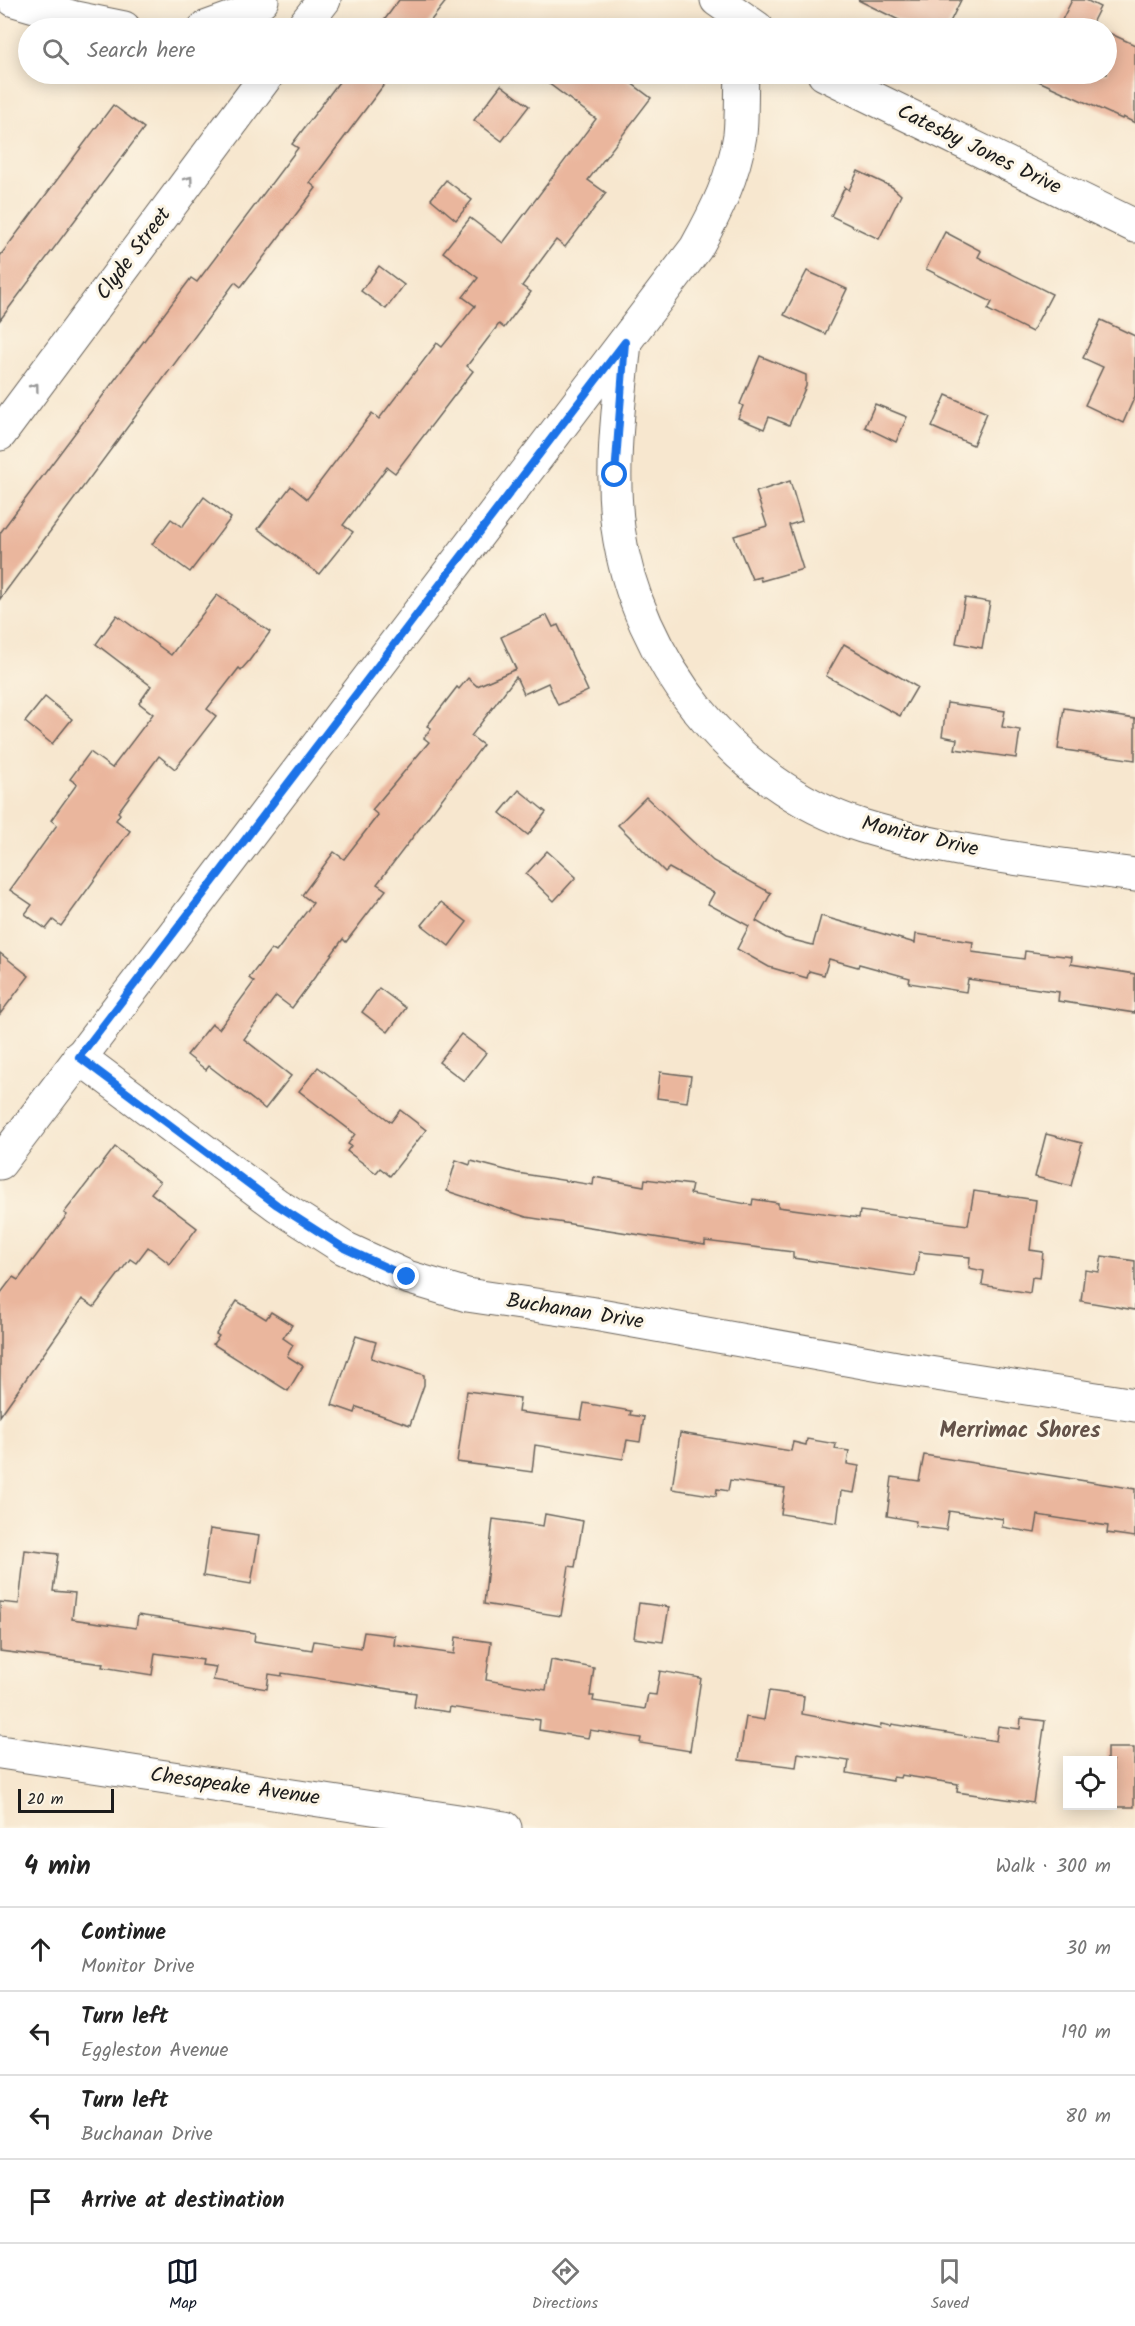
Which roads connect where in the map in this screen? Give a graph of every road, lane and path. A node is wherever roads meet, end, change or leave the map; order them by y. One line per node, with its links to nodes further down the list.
1 (14, 0): 5 (street)
2 (262, 0): 6 (street)
3 (324, 0): 7 (street)
4 (717, 0): 8 (street)
5 (75, 18)
6 (233, 18)
7 (310, 18)
8 (739, 18)
9 (261, 84): 14 (street, Clyde Street, one-way to 9)
10 (742, 84): 13 (street)
11 (844, 84): 12 (street, Catesby Jones Drive)
12 (1135, 226)
13 (625, 342): 15 (street, Monitor Drive); 16 (street)
14 (0, 434)
15 (1135, 875)
16 (79, 1057): 17 (street); 18 (street, Buchanan Drive)
17 (0, 1163)
18 (1135, 1405)
19 (0, 1752): 20 (street, Chesapeake Avenue)
20 (505, 1828)

